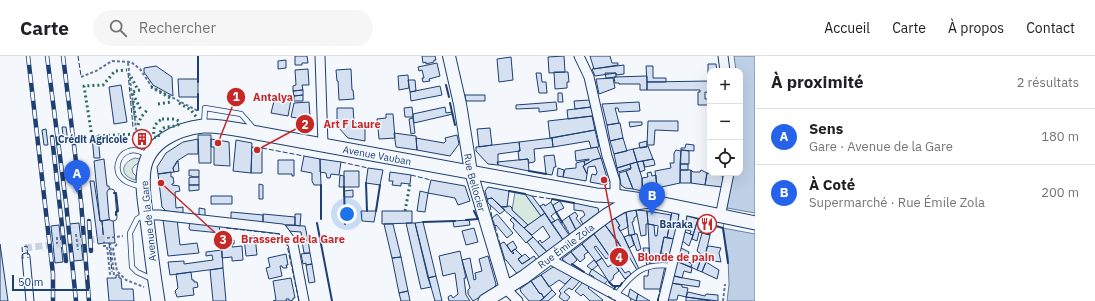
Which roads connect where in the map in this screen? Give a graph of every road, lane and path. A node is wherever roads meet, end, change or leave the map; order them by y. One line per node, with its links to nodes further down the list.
1 (320, 56): 12 (street)
2 (449, 56): 14 (street, Rue Bellocier)
3 (579, 56): 19 (street)
4 (723, 56): 6 (street)
5 (128, 62): 7 (path); 8 (path); 10 (path)
6 (725, 68)
7 (81, 77)
8 (202, 120): 9 (main road, Avenue Vauban); 9 (lane); 11 (main road, Avenue Vauban)
9 (257, 132): 12 (main road, Avenue Vauban)
10 (137, 137)
11 (157, 144): 13 (main road, Avenue de la Gare)
12 (323, 144): 14 (main road, Avenue Vauban)
13 (149, 155): 16 (main road, Avenue de la Gare); 16 (lane)
14 (471, 172): 18 (main road, Avenue Vauban); 41 (street, Rue Bellocier)
15 (729, 176): 25 (street)
16 (144, 188): 22 (main road, Avenue de la Gare)
17 (111, 193): 24 (street)
18 (601, 196): 19 (main road, Avenue Vauban); 23 (main road)
19 (615, 196): 20 (main road, Avenue Vauban)
20 (649, 201): 21 (main road, Rue Émile Zola); 23 (main road, Rue Émile Zola)
21 (684, 208): 25 (main road, Rue Émile Zola); 27 (street)
22 (147, 214): 39 (main road, Avenue de la Gare); 39 (lane); 45 (street)
23 (607, 215): 37 (main road, Rue Émile Zola)
24 (113, 217)
25 (723, 217): 26 (main road, Rue Émile Zola)
26 (755, 223)
27 (681, 228): 38 (street)
28 (76, 234): 35 (path)
29 (57, 237): 33 (path)
30 (115, 237): 31 (path)
31 (107, 238)
32 (110, 243): 34 (path)
33 (58, 244)
34 (103, 246)
35 (78, 250)
36 (26, 258): 43 (street)
37 (549, 259): 41 (main road, Rue Émile Zola); 42 (street)
38 (672, 266): 42 (lane); 49 (street)
39 (154, 281): 44 (main road, Avenue de la Gare)
40 (725, 284): 50 (path)
41 (506, 289): 46 (main road, Rue Émile Zola); 47 (street, Rue Bellocier)
42 (616, 295): 48 (street)
43 (30, 301)
44 (158, 301)
45 (304, 301)
46 (485, 301)
47 (518, 301)
48 (626, 301)
49 (663, 301)
50 (723, 301)

